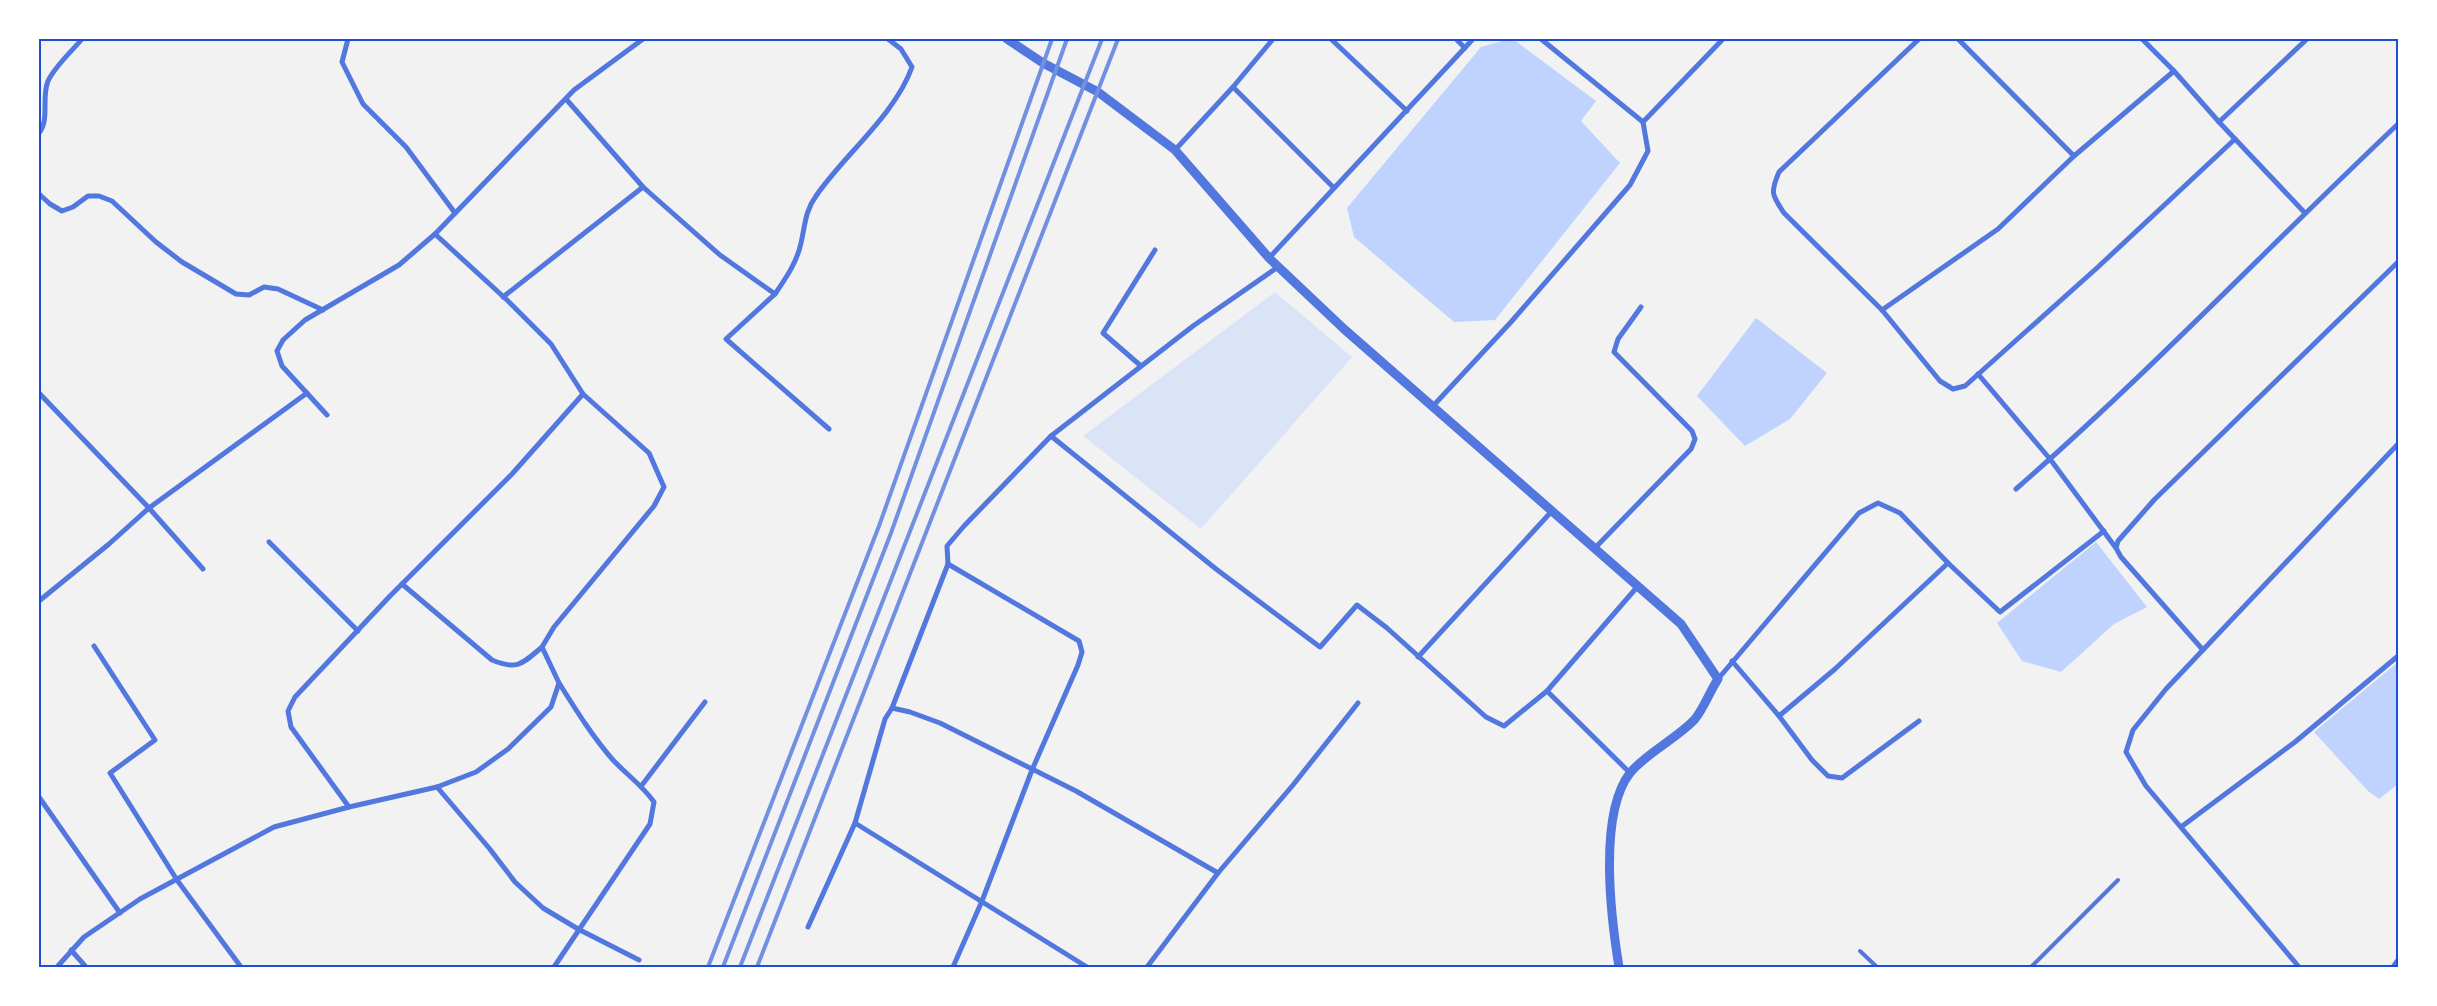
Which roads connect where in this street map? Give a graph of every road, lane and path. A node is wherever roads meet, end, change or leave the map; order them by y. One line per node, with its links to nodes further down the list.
1 (82, 39): 24 (street)
2 (348, 39): 31 (street)
3 (643, 39): 19 (street)
4 (888, 39): 38 (street)
5 (1007, 39): 26 (street)
6 (1273, 39): 18 (street)
7 (1331, 39): 20 (street)
8 (1456, 39): 16 (street)
9 (1473, 39): 16 (street)
10 (1542, 39): 21 (street)
11 (1723, 39): 21 (street)
12 (1919, 39): 42 (street)
13 (1958, 39): 27 (street)
14 (2144, 39): 17 (street)
15 (2307, 39): 22 (street)
16 (1465, 48): 20 (street)
17 (2174, 71): 22 (street); 27 (street)
18 (1233, 88): 26 (street); 29 (street)
19 (566, 99): 28 (street); 31 (street)
20 (1407, 111): 29 (street)
21 (1644, 122): 48 (street)
22 (2219, 122): 25 (street)
23 (2398, 124): 32 (street)
24 (39, 133)
25 (2235, 139): 32 (street); 44 (street)
26 (1175, 150): 35 (street)
27 (2074, 156): 42 (street)
28 (642, 187): 38 (street); 39 (street)
29 (1334, 188): 35 (street)
30 (39, 194): 41 (street)
31 (455, 213): 33 (street)
32 (2304, 213): 53 (street)
33 (435, 234): 39 (street); 41 (street)
34 (1155, 250): 43 (street)
35 (1269, 258): 37 (street)
36 (2398, 262): 59 (street)
37 (1278, 267): 43 (street); 48 (street)
38 (775, 294): 50 (street)
39 (503, 297): 47 (street)
40 (1641, 307): 60 (street)
41 (323, 310): 46 (street)
42 (1882, 310): 44 (street)
43 (1141, 366): 51 (street)
44 (1978, 374): 53 (street)
45 (39, 393): 55 (street)
46 (307, 393): 49 (street); 55 (street)
47 (584, 394): 64 (street); 69 (street)
48 (1433, 406): 56 (street)
49 (327, 415)
50 (829, 429)
51 (1051, 436): 62 (street); 72 (street)
52 (2398, 444): 70 (street)
53 (2050, 459): 54 (street); 57 (street)
54 (2016, 489)
55 (149, 508): 63 (street); 66 (street)
56 (1552, 510): 60 (street); 72 (street)
57 (2104, 531): 59 (street); 61 (street)
58 (269, 542): 67 (street)
59 (2116, 548): 70 (street)
60 (1594, 549): 65 (street)
61 (1948, 563): 73 (street); 80 (street)
62 (948, 564): 79 (street); 82 (street)
63 (203, 570)
64 (402, 584): 67 (street); 69 (street)
65 (1638, 586): 74 (street); 76 (street)
66 (39, 601)
67 (358, 631): 87 (street)
68 (94, 646): 91 (street)
69 (542, 647): 75 (street)
70 (2203, 650): 89 (street)
71 (2398, 656): 89 (street)
72 (1418, 657): 76 (street)
73 (1732, 662): 74 (street); 80 (street)
74 (1718, 679): 83 (street)
75 (559, 683): 84 (street); 85 (street)
76 (1547, 691): 83 (street)
77 (704, 702): 84 (street)
78 (1358, 703): 90 (street)
79 (892, 708): 82 (street); 88 (street)
80 (1780, 716): 81 (street)
81 (1919, 721)
82 (1032, 770): 90 (street); 93 (street)
83 (1630, 773): 108 (street)
84 (642, 786): 96 (street)
85 (437, 787): 87 (street); 96 (street)
86 (39, 797): 94 (street)
87 (349, 807): 91 (street)
88 (855, 823): 93 (street); 95 (street)
89 (2181, 827): 111 (street)
90 (1218, 873): 107 (street)
91 (177, 880): 94 (street); 103 (street)
92 (2118, 880): 110 (lane)
93 (982, 901): 105 (street); 106 (street)
94 (120, 912): 97 (street)
95 (808, 927)
96 (578, 929): 99 (street); 104 (street)
97 (71, 950): 101 (street); 102 (street)
98 (1860, 951): 109 (lane)
99 (639, 960)
100 (2398, 960): 112 (street)
101 (57, 967)
102 (86, 967)
103 (241, 967)
104 (554, 967)
105 (953, 967)
106 (1087, 967)
107 (1147, 967)
108 (1619, 967)
109 (1877, 967)
110 (2032, 967)
111 (2299, 967)
112 (2393, 967)

